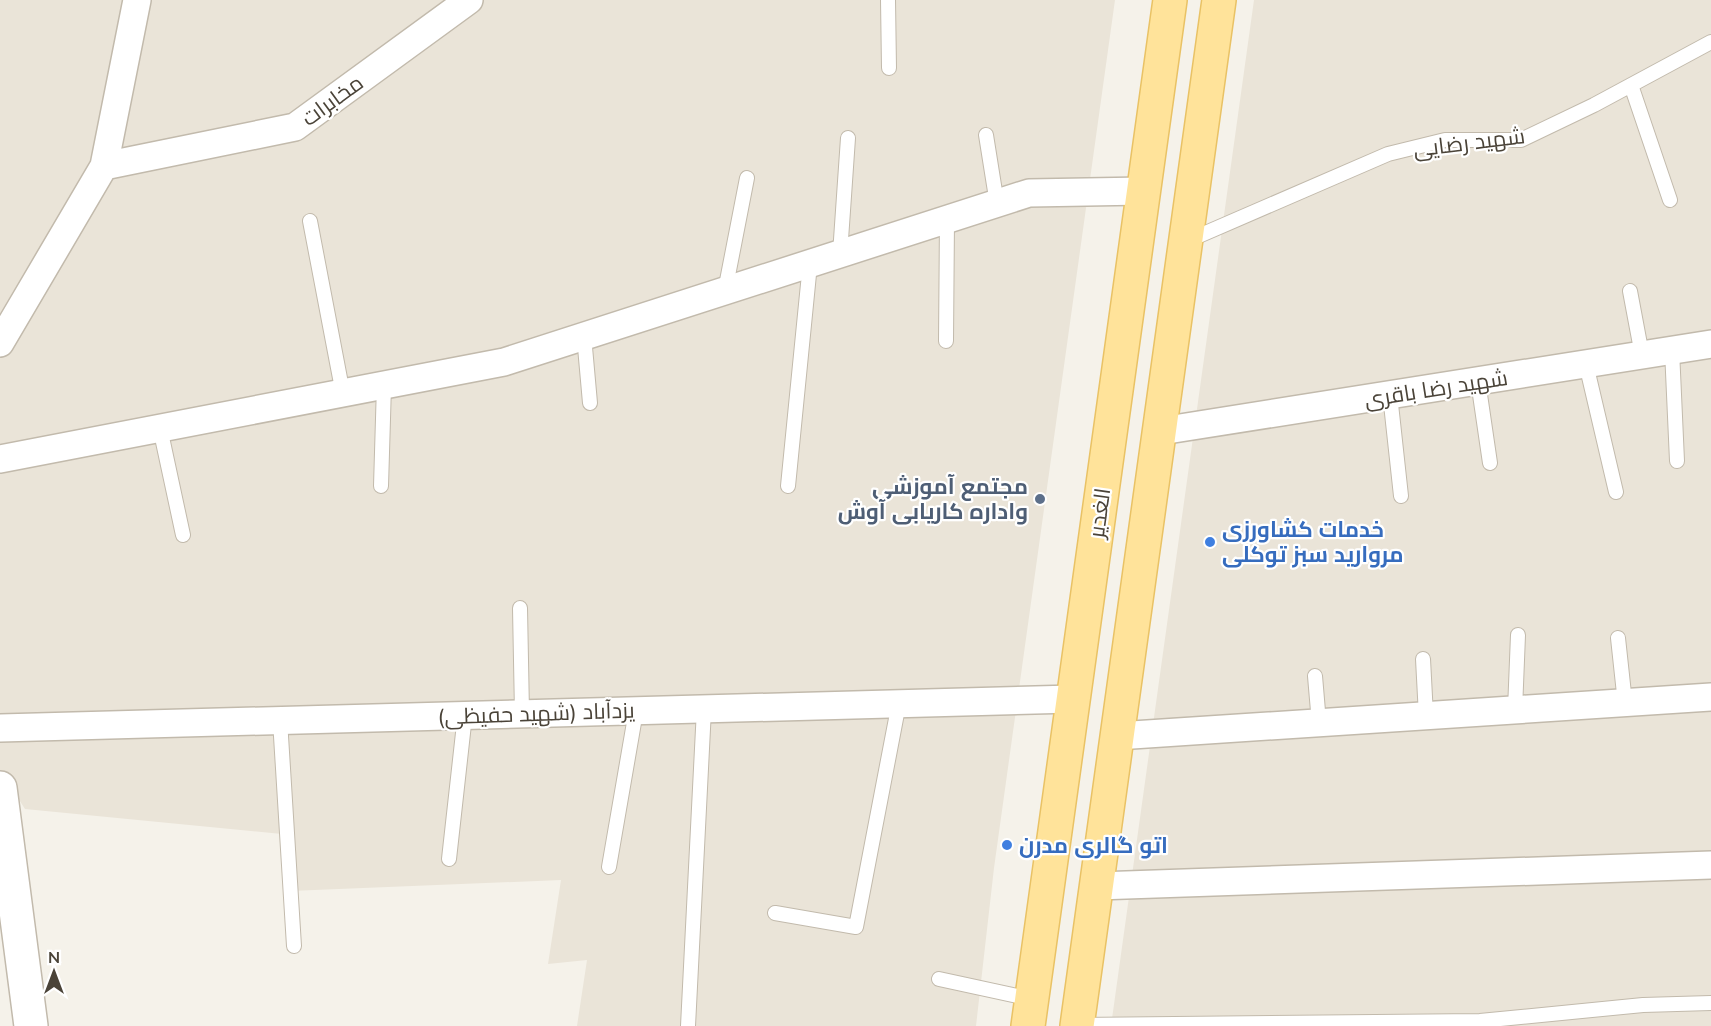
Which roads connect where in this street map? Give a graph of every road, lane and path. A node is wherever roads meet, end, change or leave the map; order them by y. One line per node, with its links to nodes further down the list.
1 (137, 0): 11 (street)
2 (469, 0): 11 (street, مخابرات)
3 (888, 0): 7 (lane)
4 (1170, 0): 13 (main road, الغدیر)
5 (1219, 0): 18 (main road)
6 (1711, 42): 8 (lane, شهید رضایی)
7 (889, 68)
8 (1631, 85): 14 (lane); 18 (lane, شهید رضایی)
9 (986, 135): 15 (lane)
10 (848, 138): 19 (lane)
11 (104, 166): 25 (street)
12 (747, 178): 21 (lane)
13 (1144, 191): 15 (street); 51 (main road, الغدیر)
14 (1670, 200)
15 (997, 204): 16 (street)
16 (947, 220): 19 (street); 24 (lane)
17 (310, 221): 32 (lane)
18 (1187, 241): 36 (main road)
19 (840, 254): 20 (street)
20 (810, 264): 21 (street); 41 (lane)
21 (725, 291): 23 (street)
22 (1629, 291): 28 (lane)
23 (584, 336): 31 (street); 34 (lane)
24 (946, 340)
25 (0, 343)
26 (1711, 344): 27 (street, شهید رضا باقری)
27 (1672, 351): 28 (street, شهید رضا باقری); 38 (lane)
28 (1642, 355): 29 (street, شهید رضا باقری)
29 (1586, 364): 30 (street, شهید رضا باقری); 42 (lane)
30 (1478, 381): 33 (street, شهید رضا باقری); 39 (lane)
31 (384, 385): 32 (street); 40 (lane)
32 (343, 393): 35 (street)
33 (1389, 395): 36 (street, شهید رضا باقری); 43 (lane)
34 (590, 403)
35 (160, 428): 37 (street); 44 (lane)
36 (1161, 431): 63 (main road)
37 (0, 459)
38 (1677, 461)
39 (1490, 463)
40 (381, 486)
41 (788, 486)
42 (1616, 492)
43 (1401, 496)
44 (183, 535)
45 (520, 608): 57 (lane)
46 (1518, 635): 55 (lane)
47 (1618, 638): 53 (lane)
48 (1423, 659): 59 (lane)
49 (1315, 676): 61 (lane)
50 (1711, 697): 53 (street)
51 (1073, 699): 52 (street, یزدآباد (شهید حفیظی)); 73 (main road, الغدیر)
52 (899, 703): 54 (street, یزدآباد (شهید حفیظی)); 69 (lane)
53 (1624, 703): 55 (street)
54 (704, 709): 56 (street, یزدآباد (شهید حفیظی)); 75 (lane)
55 (1515, 710): 59 (street)
56 (636, 711): 57 (street, یزدآباد (شهید حفیظی)); 67 (lane)
57 (522, 713): 58 (street, یزدآباد (شهید حفیظی))
58 (465, 715): 60 (street, یزدآباد (شهید حفیظی)); 65 (lane)
59 (1426, 716): 61 (street)
60 (280, 720): 62 (street, یزدآباد (شهید حفیظی)); 70 (lane)
61 (1319, 723): 63 (street)
62 (0, 728)
63 (1117, 736): 68 (main road)
64 (0, 788): 74 (street)
65 (449, 859)
66 (1711, 865): 68 (street)
67 (609, 867)
68 (1097, 886): 76 (main road)
69 (775, 913)
70 (294, 946)
71 (939, 979): 73 (lane)
72 (1711, 1003): 76 (lane)
73 (1030, 1012)
74 (31, 1026)
75 (688, 1026)
76 (1077, 1026)

